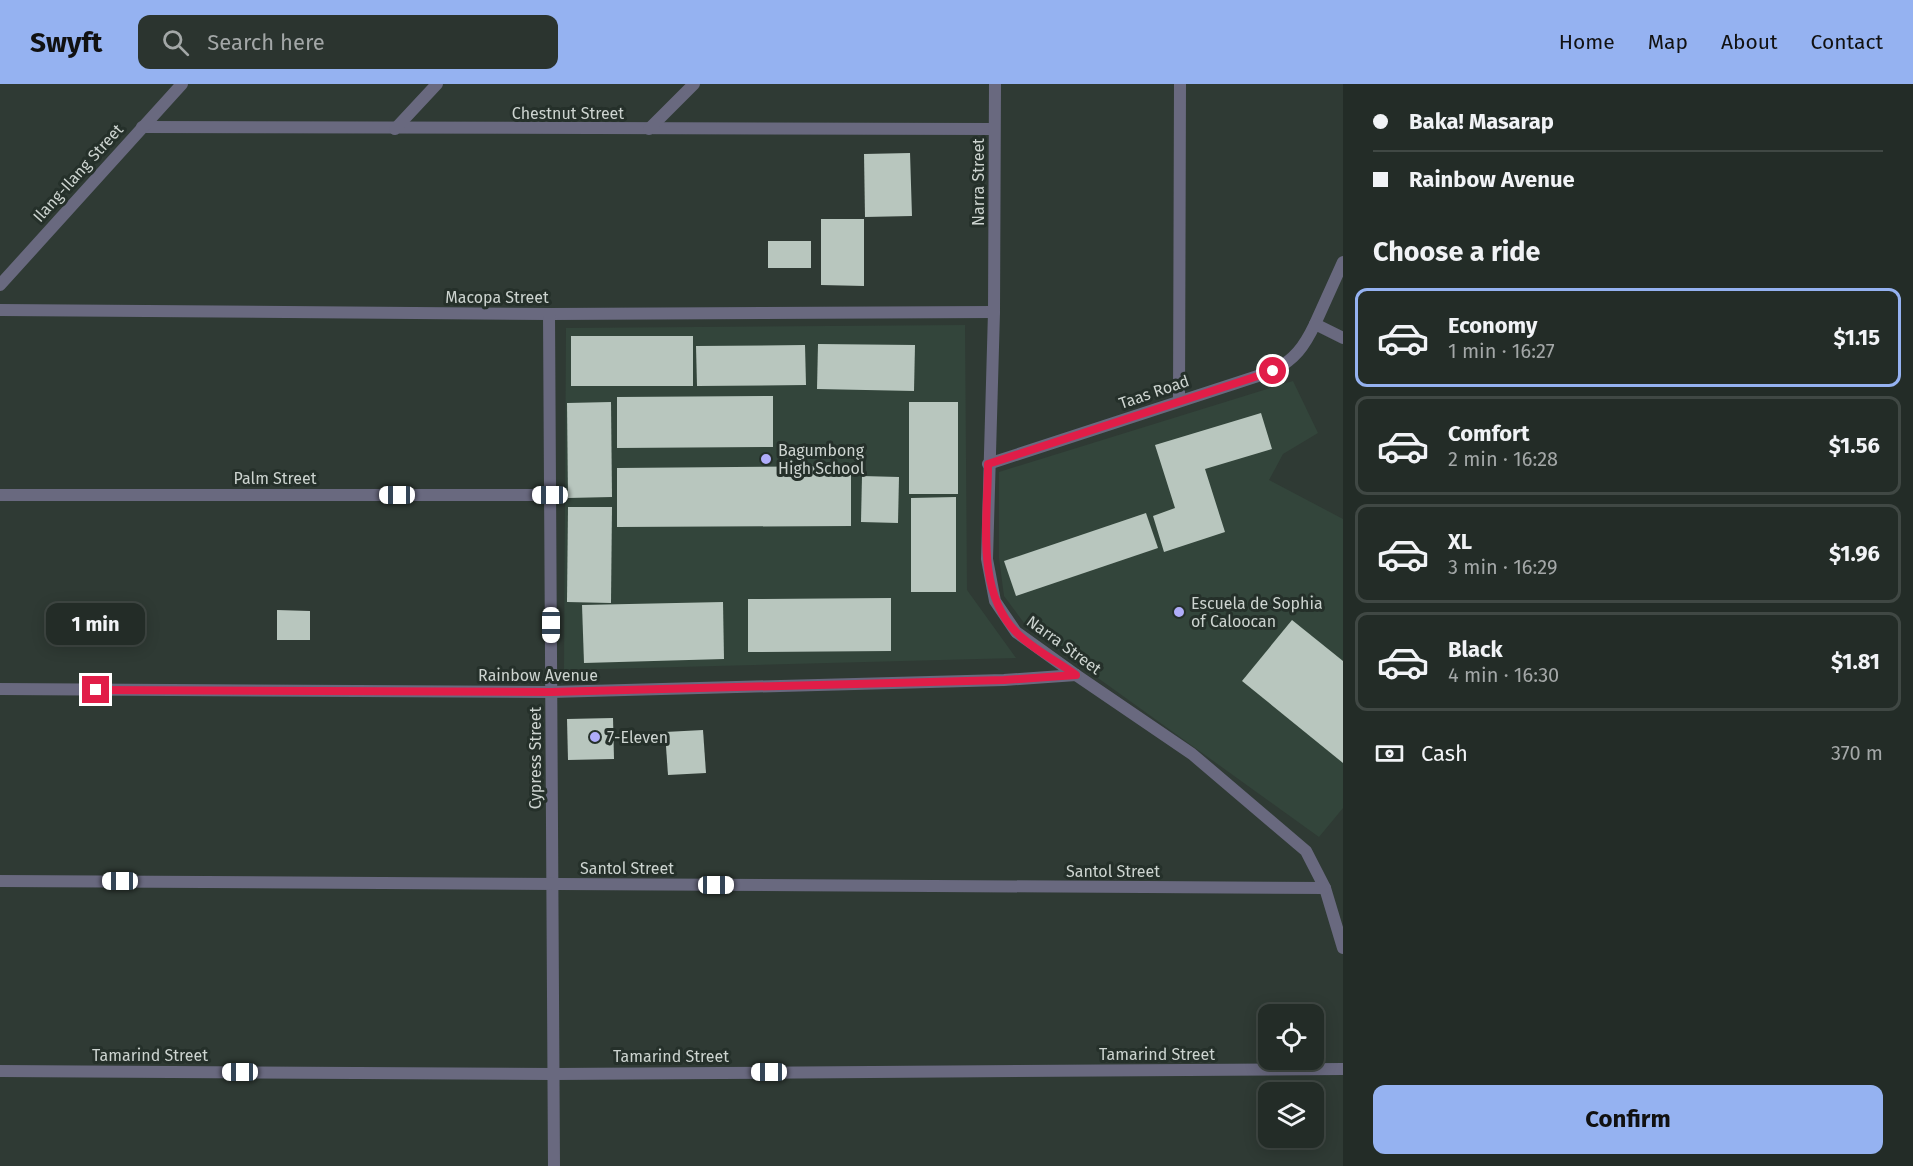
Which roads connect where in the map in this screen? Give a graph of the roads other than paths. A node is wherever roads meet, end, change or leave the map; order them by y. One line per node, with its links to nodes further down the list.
1 (182, 84): 6 (street, Ilang-Ilang Street)
2 (437, 84): 7 (street)
3 (694, 84): 8 (street)
4 (995, 84): 9 (street, Narra Street)
5 (1180, 84): 17 (street)
6 (142, 127): 7 (street, Chestnut Street); 11 (street, Ilang-Ilang Street)
7 (395, 129): 8 (street, Chestnut Street)
8 (649, 129): 9 (street, Chestnut Street)
9 (994, 129): 13 (street, Narra Street)
10 (1343, 262): 15 (street, Taas Road)
11 (0, 285)
12 (0, 310): 14 (street, Macopa Street)
13 (994, 312): 14 (street, Macopa Street); 18 (street, Narra Street)
14 (549, 314): 20 (street, Cypress Street)
15 (1314, 324): 16 (street); 17 (street, Taas Road)
16 (1343, 338)
17 (1179, 401): 18 (street, Taas Road)
18 (988, 464): 21 (street, Narra Street)
19 (0, 495): 20 (street, Palm Street)
20 (550, 495): 23 (street, Cypress Street)
21 (1076, 675): 23 (street, Rainbow Avenue); 26 (street, Narra Street)
22 (0, 689): 23 (street, Rainbow Avenue)
23 (551, 692): 25 (street, Cypress Street)
24 (0, 880): 25 (street, Santol Street)
25 (552, 884): 26 (street, Santol Street); 30 (street, Cypress Street)
26 (1325, 888): 27 (street, Narra Street)
27 (1343, 948)
28 (1343, 1069): 30 (street, Tamarind Street)
29 (0, 1071): 30 (street, Tamarind Street)
30 (553, 1074): 31 (street, Cypress Street)
31 (554, 1166)

